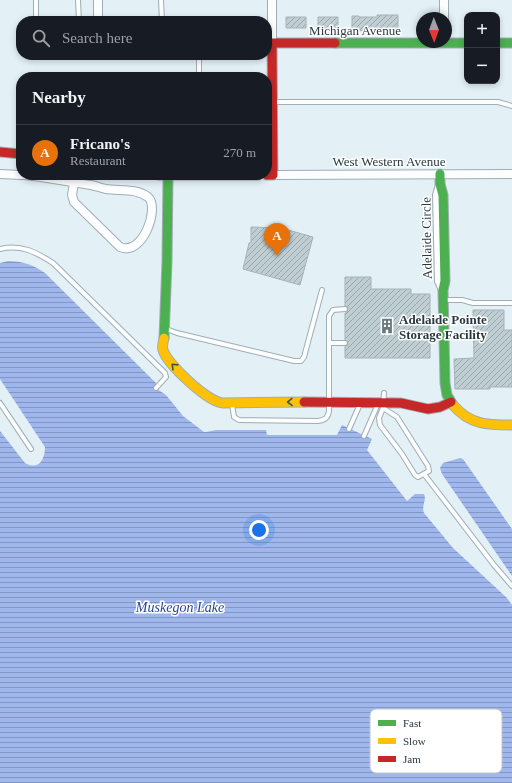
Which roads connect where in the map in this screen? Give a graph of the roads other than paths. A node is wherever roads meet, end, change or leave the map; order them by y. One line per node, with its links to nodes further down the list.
1 (36, 0): 8 (lane)
2 (78, 0): 9 (lane)
3 (98, 0): 10 (street)
4 (161, 0): 11 (lane)
5 (272, 0): 12 (street)
6 (444, 0): 7 (street)
7 (444, 12)
8 (36, 16)
9 (79, 16)
10 (98, 16)
11 (162, 16)
12 (271, 16)
13 (416, 42): 15 (street, Michigan Avenue)
14 (452, 42): 16 (street, Michigan Avenue)
15 (272, 43)
16 (464, 43)
17 (500, 43): 18 (street)
18 (512, 43)
19 (199, 60): 21 (lane)
20 (271, 60): 22 (street)
21 (200, 72)
22 (271, 72)
23 (272, 102): 24 (lane)
24 (512, 106)
25 (0, 152): 26 (street)
26 (16, 154)
27 (0, 174): 30 (street)
28 (440, 174): 29 (street, West Western Avenue); 31 (street, West Western Avenue); 37 (street, Adelaide Circle)
29 (512, 174)
30 (16, 175)
31 (272, 175)
32 (54, 180): 34 (street)
33 (163, 180): 40 (street)
34 (74, 183): 34 (street)
35 (0, 249): 43 (lane)
36 (322, 290): 40 (lane)
37 (443, 300): 38 (lane); 47 (street, Adelaide Circle)
38 (512, 302)
39 (345, 309): 41 (lane)
40 (164, 324): 49 (street, one-way to 40)
41 (329, 343): 42 (lane); 44 (lane)
42 (345, 343)
43 (156, 388)
44 (329, 401): 46 (street); 49 (street, one-way to 49); 49 (lane)
45 (382, 401): 46 (street); 47 (street); 52 (lane); 54 (lane); 54 (lane)
46 (361, 402): 51 (lane)
47 (451, 402): 50 (street, Adelaide Circle)
48 (0, 403): 53 (lane)
49 (232, 403)
50 (512, 424)
51 (349, 429)
52 (364, 436)
53 (31, 449)
54 (424, 474): 55 (lane)
55 (512, 586)

